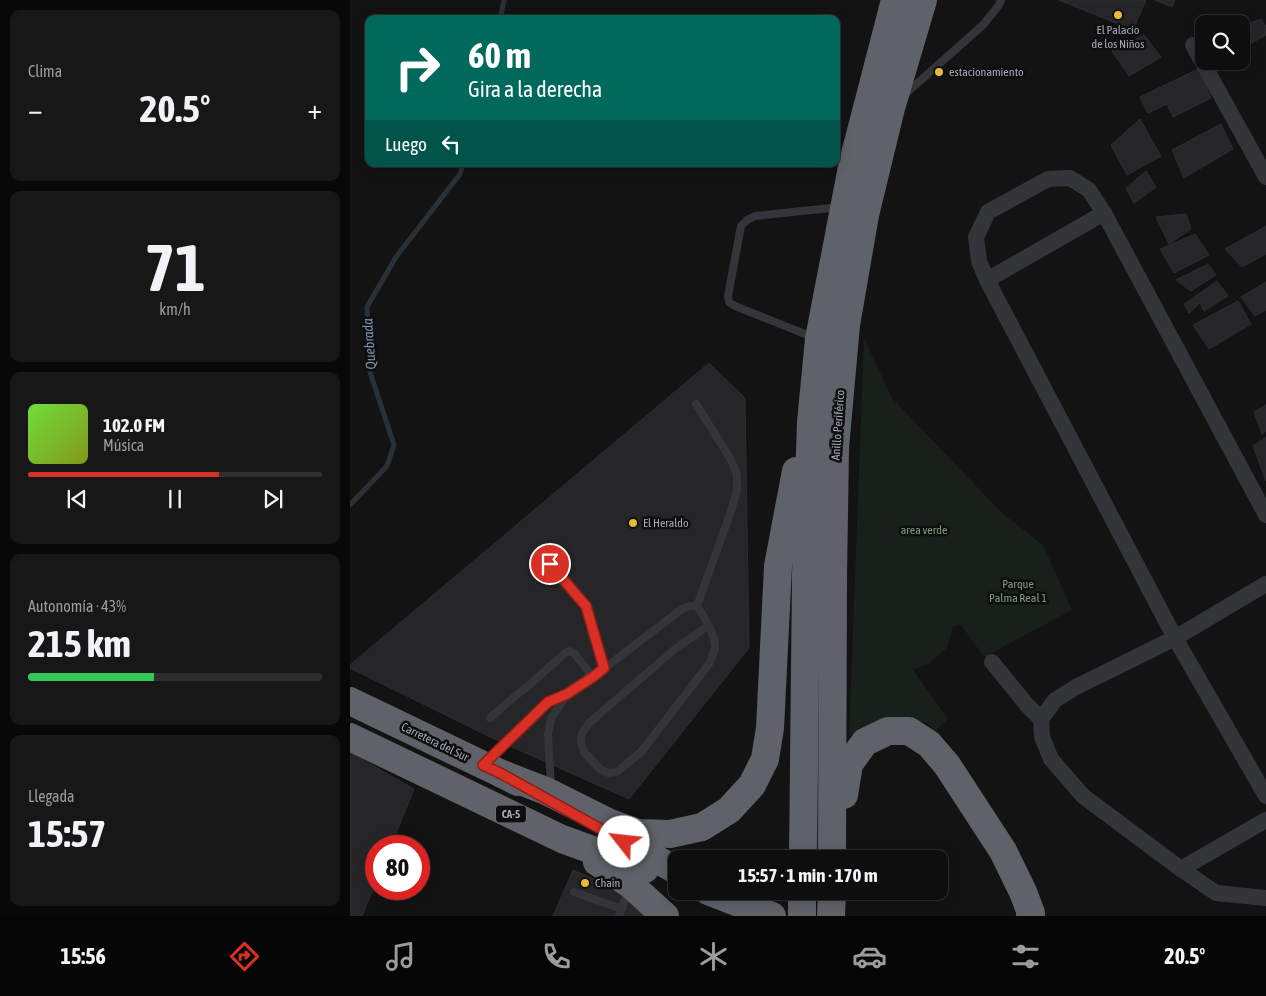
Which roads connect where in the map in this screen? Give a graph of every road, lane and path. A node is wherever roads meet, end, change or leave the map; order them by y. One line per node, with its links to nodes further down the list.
1 (895, 0): 7 (highway, Anillo Periférico)
2 (924, 0): 5 (highway, Anillo Periférico)
3 (1001, 0): 5 (lane)
4 (1193, 45): 6 (street)
5 (891, 108): 33 (highway, Anillo Periférico)
6 (1266, 177)
7 (844, 207): 10 (highway, Anillo Periférico); 10 (lane)
8 (1104, 213): 9 (street); 9 (street); 13 (street)
9 (986, 280): 18 (street)
10 (819, 339): 12 (highway, Anillo Periférico)
11 (696, 404): 16 (lane)
12 (812, 422): 28 (highway); 32 (highway, Anillo Periférico)
13 (1266, 515)
14 (540, 553): 20 (lane)
15 (1266, 584): 18 (street)
16 (697, 606): 17 (lane); 20 (lane)
17 (708, 626): 17 (lane)
18 (1175, 638): 25 (street); 29 (street)
19 (992, 662): 25 (street)
20 (604, 668): 21 (lane)
21 (593, 677): 22 (lane); 24 (lane)
22 (567, 694): 27 (lane); 28 (lane)
23 (350, 701): 27 (highway, Carretera del Sur / CA-5)
24 (490, 718)
25 (1041, 719): 36 (street)
26 (350, 737): 31 (highway, CA-5)
27 (492, 769): 28 (highway); 35 (highway, Carretera del Sur / CA-5)
28 (551, 794)
29 (1266, 796)
30 (1266, 820): 36 (street)
31 (562, 839): 37 (highway, CA-5); 42 (highway)
32 (803, 850)
33 (833, 850)
34 (835, 850): 46 (highway)
35 (668, 866)
36 (1181, 870): 39 (street)
37 (668, 877)
38 (574, 892): 42 (lane)
39 (1266, 898)
40 (732, 900): 44 (highway)
41 (802, 900): 45 (highway)
42 (624, 903): 43 (highway)
43 (665, 916)
44 (772, 916)
45 (802, 916)
46 (1030, 916)

